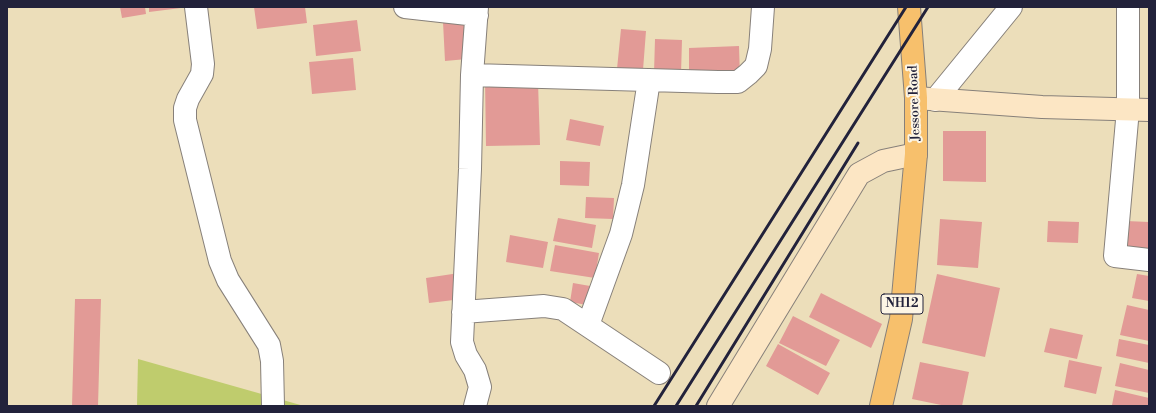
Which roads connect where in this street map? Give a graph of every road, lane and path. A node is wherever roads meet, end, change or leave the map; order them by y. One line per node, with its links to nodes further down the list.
1 (196, 7): 17 (street)
2 (405, 7): 7 (street)
3 (763, 7): 9 (street)
4 (909, 7): 10 (highway, Jessore Road / NH12)
5 (1011, 7): 10 (street)
6 (1128, 7): 11 (street)
7 (477, 11): 8 (street)
8 (472, 75): 9 (street); 14 (street)
9 (648, 80): 15 (street)
10 (926, 99): 11 (street); 12 (highway, Jessore Road / NH12)
11 (1138, 109): 13 (street)
12 (916, 154): 19 (street); 20 (highway, Jessore Road / NH12)
13 (1149, 260)
14 (463, 312): 15 (street); 18 (street)
15 (588, 325): 16 (street)
16 (659, 373)
17 (273, 406)
18 (475, 406)
19 (718, 406)
20 (882, 406)

